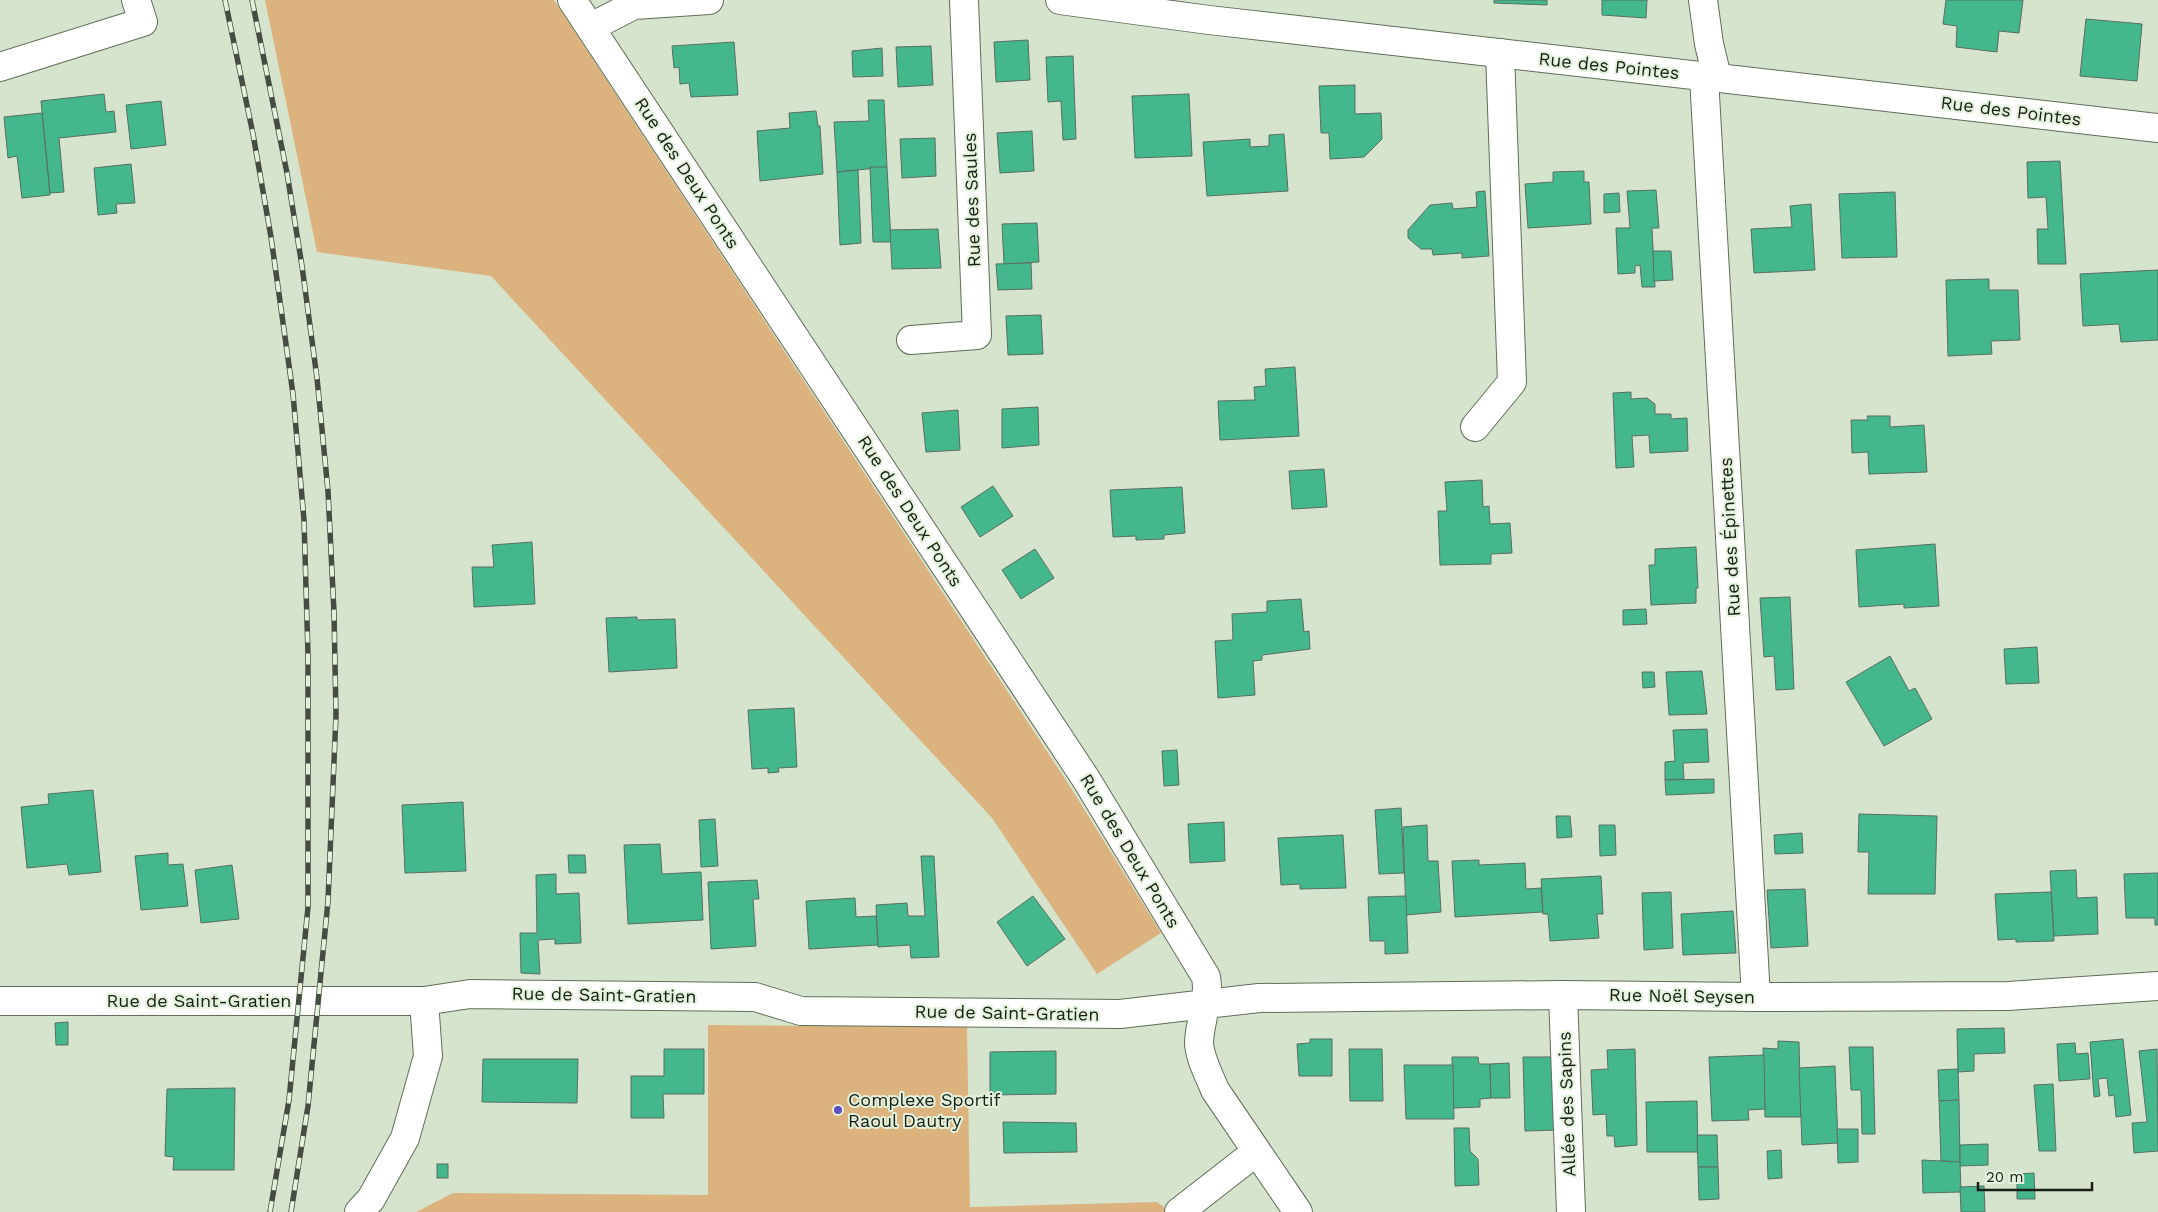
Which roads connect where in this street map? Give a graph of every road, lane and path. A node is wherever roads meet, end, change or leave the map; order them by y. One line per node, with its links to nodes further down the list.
1 (572, 0): 8 (street, Rue des Deux Ponts)
2 (709, 0): 8 (street)
3 (964, 0): 13 (street, Rue des Saules)
4 (1060, 0): 6 (street, Rue des Pointes)
5 (1703, 0): 11 (street, Rue des Épinettes)
6 (1208, 10): 9 (street, Rue des Pointes)
7 (140, 11): 10 (street)
8 (590, 27): 20 (street, Rue des Deux Ponts)
9 (1500, 53): 11 (street, Rue des Pointes); 14 (street)
10 (0, 67)
11 (1710, 77): 12 (street, Rue des Pointes); 17 (street, Rue des Épinettes)
12 (2158, 128)
13 (911, 340)
14 (1475, 427)
15 (2158, 986): 17 (street, Rue Noël Seysen)
16 (1563, 995): 17 (street, Rue Noël Seysen); 20 (street, Rue Noël Seysen); 25 (street, Allée des Sapins)
17 (1756, 997)
18 (0, 1001): 19 (street, Rue de Saint-Gratien)
19 (424, 1001): 20 (street, Rue de Saint-Gratien); 22 (street)
20 (1206, 1004): 21 (street, Rue des Deux Ponts)
21 (1256, 1152): 23 (street); 24 (street, Rue des Deux Ponts)
22 (359, 1212)
23 (1180, 1212)
24 (1298, 1212)
25 (1571, 1212)

